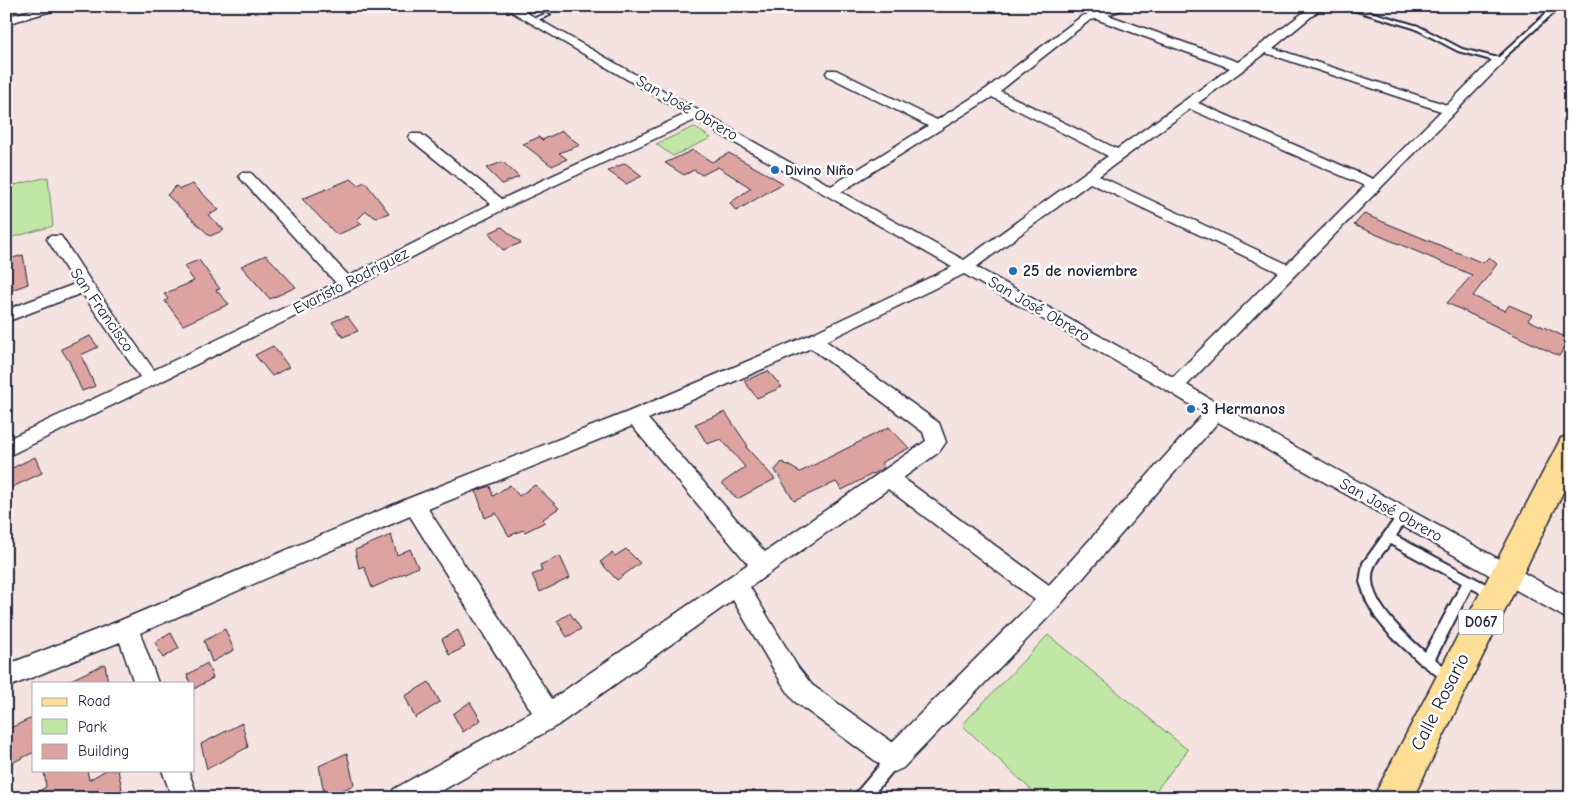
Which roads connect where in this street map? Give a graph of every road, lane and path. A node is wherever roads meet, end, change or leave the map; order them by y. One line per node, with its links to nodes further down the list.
1 (58, 6): 9 (street)
2 (546, 6): 7 (lane)
3 (1126, 6): 8 (street)
4 (1319, 6): 10 (street)
5 (1343, 6): 11 (lane)
6 (1558, 6): 11 (lane)
7 (511, 8): 17 (street, San José Obrero)
8 (1097, 15): 12 (street); 14 (street)
9 (6, 21)
10 (1264, 49): 12 (street); 16 (street)
11 (1499, 60): 16 (street)
12 (1240, 67): 15 (street)
13 (832, 73): 18 (street)
14 (991, 92): 18 (street); 20 (street)
15 (1189, 104): 20 (street); 23 (street)
16 (1450, 110): 23 (street)
17 (697, 114): 24 (street, San José Obrero); 25 (street, Evaristo Rodriguez)
18 (939, 126): 24 (street)
19 (416, 137): 25 (street)
20 (1118, 156): 22 (street)
21 (246, 176): 29 (street)
22 (1089, 177): 27 (street); 28 (street)
23 (1374, 185): 28 (street)
24 (831, 192): 27 (street, San José Obrero)
25 (501, 205): 29 (street, Evaristo Rodriguez)
26 (55, 239): 30 (street, San Francisco)
27 (965, 267): 32 (street); 34 (street, San José Obrero)
28 (1288, 272): 34 (street)
29 (347, 284): 33 (street, Evaristo Rodriguez)
30 (84, 286): 31 (street); 33 (street, San Francisco)
31 (6, 316)
32 (813, 340): 36 (street); 39 (street)
33 (151, 379): 38 (street, Evaristo Rodriguez)
34 (1175, 386): 35 (street, San José Obrero)
35 (1216, 412): 41 (street, San José Obrero); 46 (street)
36 (635, 417): 40 (street); 43 (street)
37 (1571, 446): 44 (main road, Calle Rosario / D067)
38 (6, 449)
39 (887, 477): 43 (street); 46 (street)
40 (414, 505): 48 (street); 52 (street)
41 (1403, 516): 42 (lane); 44 (street, San José Obrero)
42 (1388, 537): 44 (lane); 49 (lane)
43 (763, 566): 45 (street)
44 (1490, 583): 47 (street, San José Obrero); 49 (main road, Calle Rosario / D067)
45 (737, 586): 52 (street); 53 (street)
46 (1051, 599): 53 (street)
47 (1571, 611)
48 (127, 628): 50 (street); 51 (street)
49 (1439, 670): 58 (main road, Calle Rosario / D067)
50 (6, 676)
51 (146, 682)
52 (549, 716): 56 (street)
53 (894, 759): 57 (lane)
54 (176, 772): 55 (street)
55 (185, 798)
56 (403, 798)
57 (861, 798)
58 (1392, 798)

